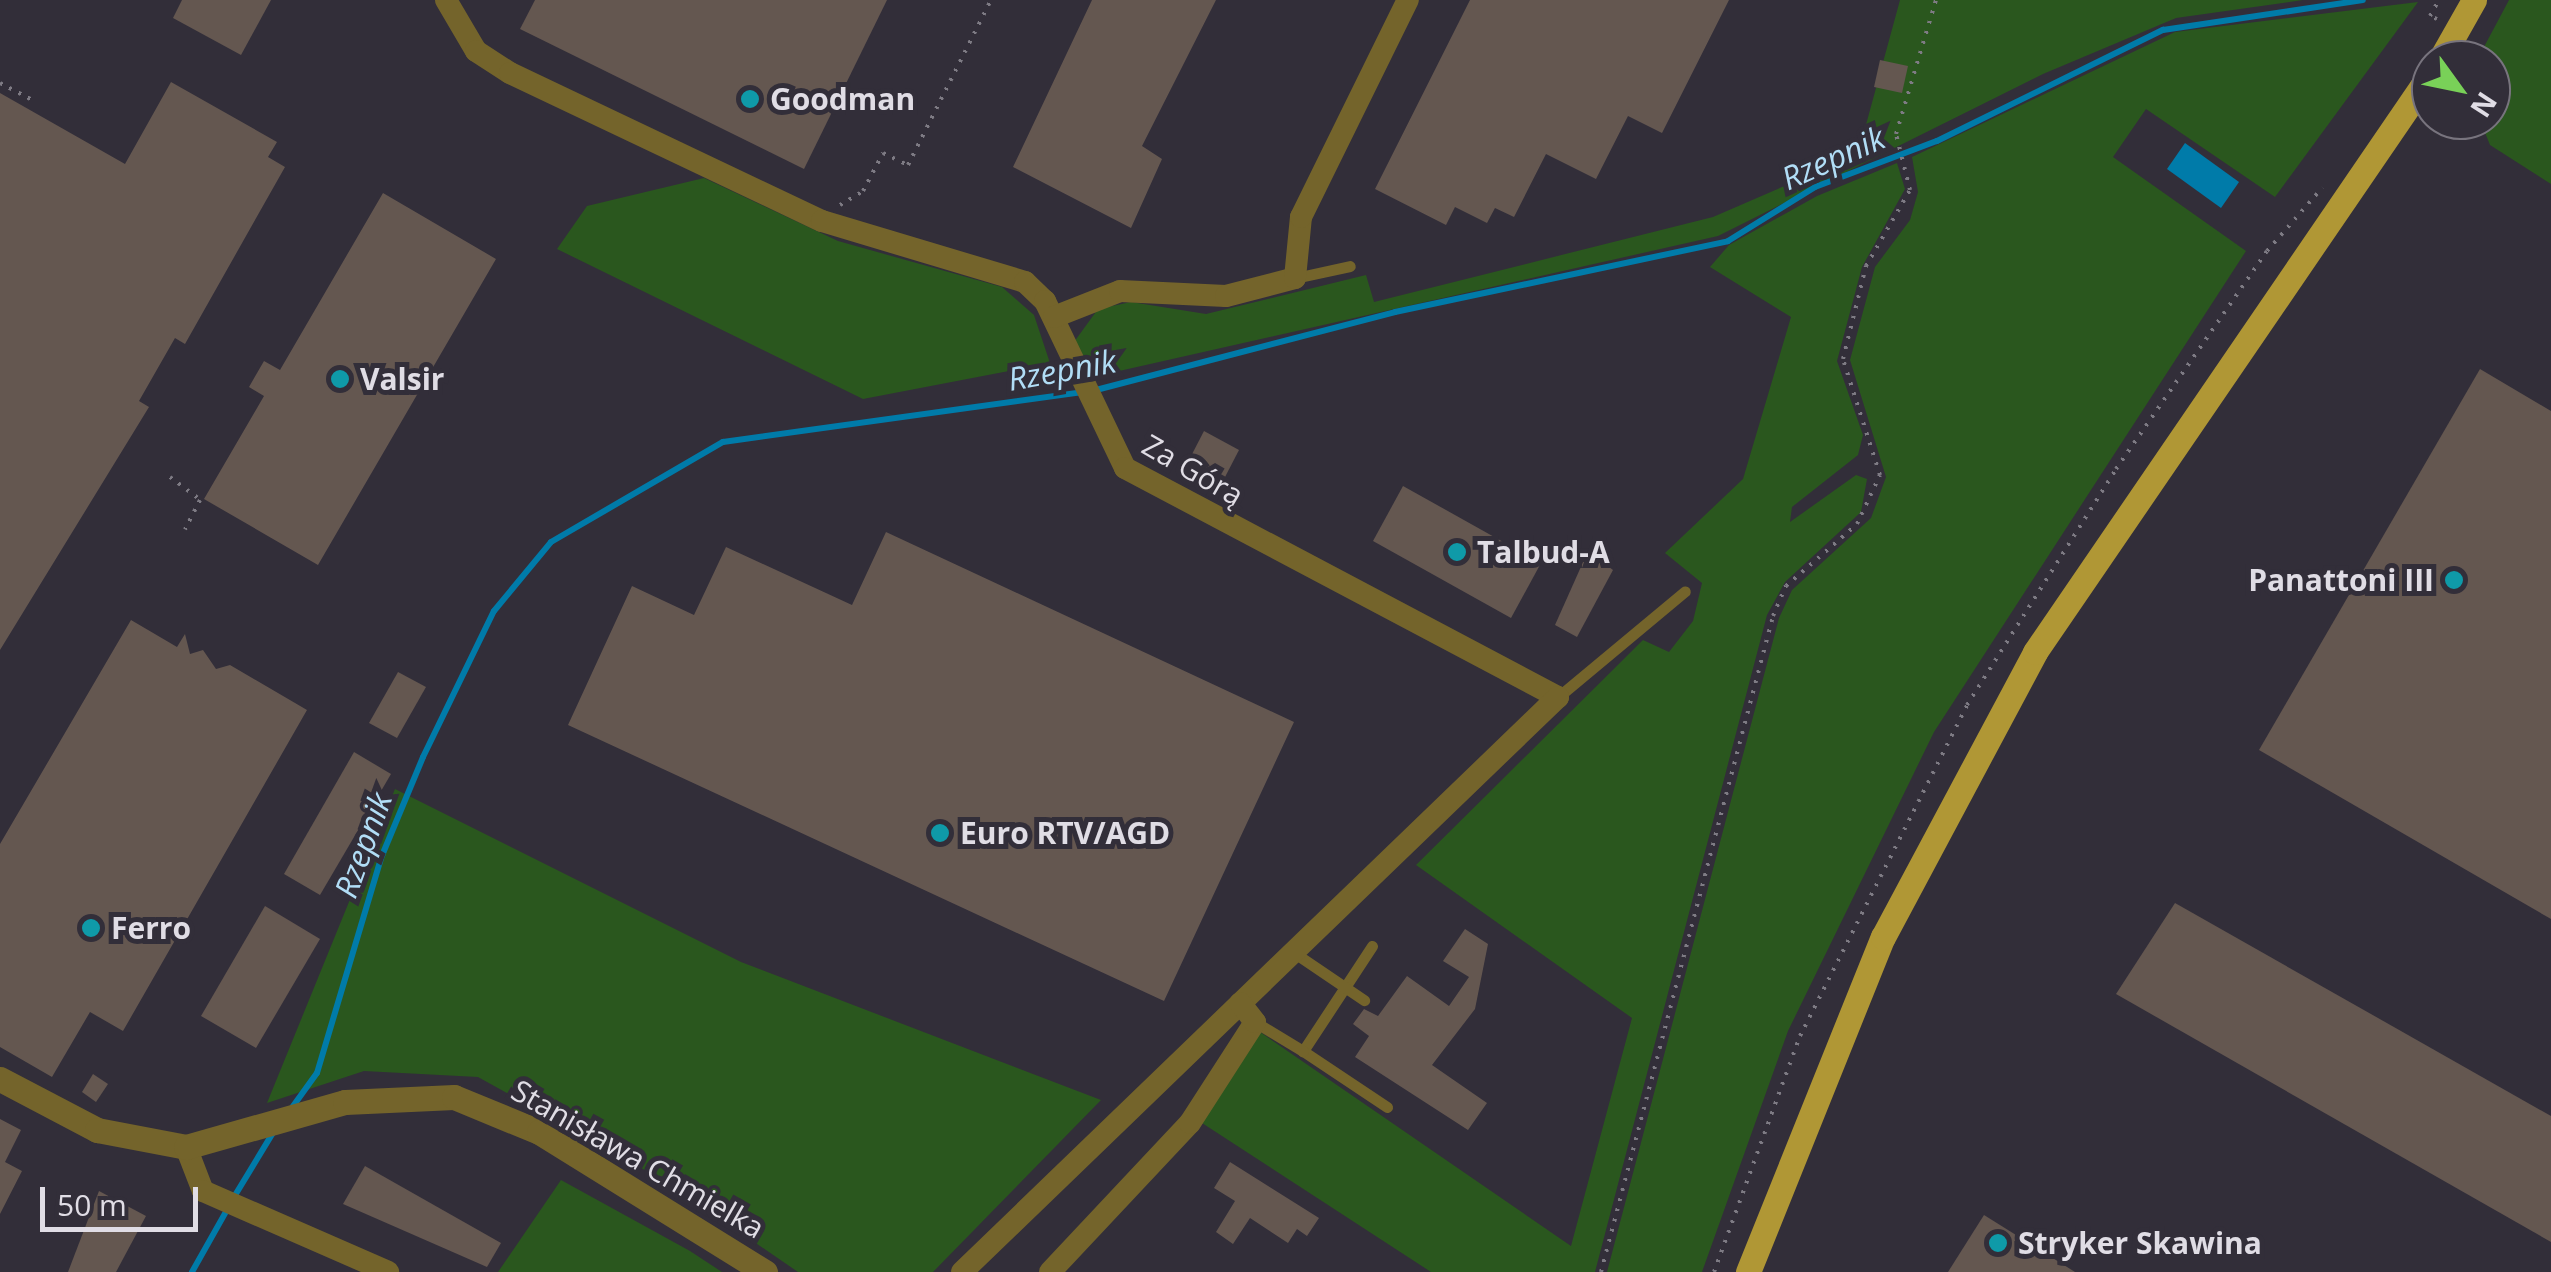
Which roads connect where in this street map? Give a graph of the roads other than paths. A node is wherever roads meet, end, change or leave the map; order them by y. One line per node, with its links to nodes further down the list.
1 (446, 0): 8 (street, Za Górą)
2 (1408, 0): 7 (street)
3 (2471, 6): 4 (main road)
4 (2451, 40)
5 (2411, 102): 25 (main road)
6 (1350, 266): 7 (lane)
7 (1294, 278): 8 (street)
8 (1054, 317): 10 (street, Za Górą)
9 (1685, 591): 10 (lane)
10 (1558, 697): 12 (street)
11 (1372, 946): 13 (lane)
12 (1293, 952): 13 (lane); 15 (street)
13 (1344, 986): 14 (lane); 17 (lane)
14 (1364, 1000)
15 (1240, 1003): 16 (street); 23 (street)
16 (1255, 1022): 17 (lane); 24 (street)
17 (1304, 1052): 19 (lane)
18 (0, 1079): 20 (street)
19 (1387, 1107)
20 (186, 1147): 21 (street); 22 (street, Stanisława Chmielka)
21 (385, 1271)
22 (764, 1272)
23 (962, 1272)
24 (1050, 1272)
25 (1748, 1272)

